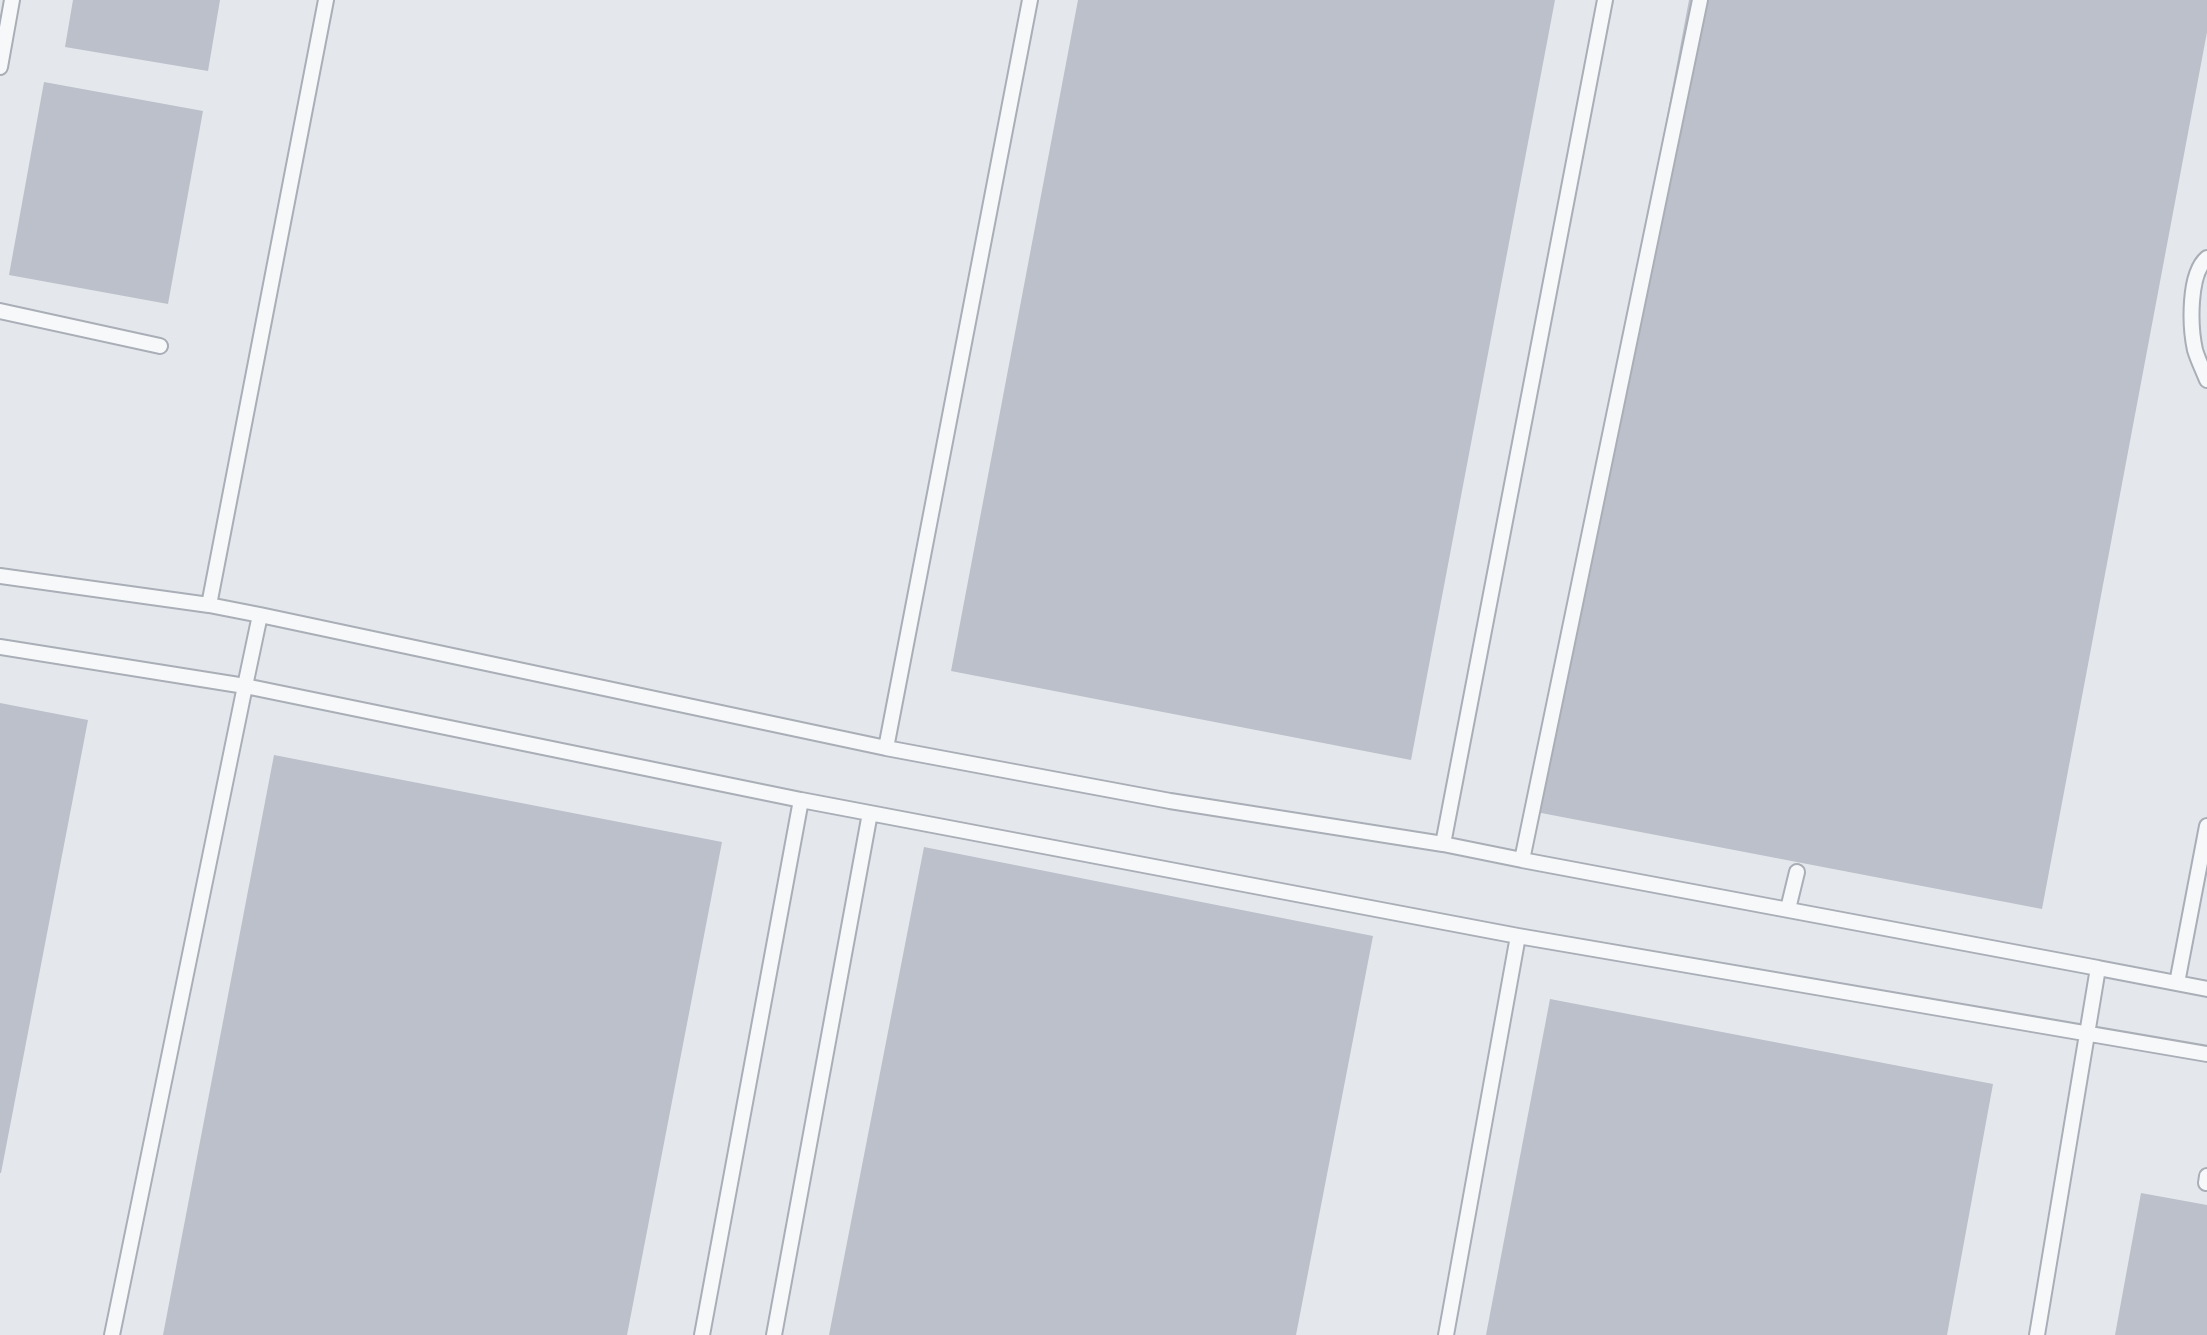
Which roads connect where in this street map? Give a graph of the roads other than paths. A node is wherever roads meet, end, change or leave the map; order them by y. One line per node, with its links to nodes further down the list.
1 (12, 0): 6 (lane)
2 (326, 0): 12 (lane)
3 (1030, 0): 16 (lane)
4 (1605, 0): 20 (lane)
5 (1700, 0): 21 (lane)
6 (0, 67)
7 (2207, 258): 10 (lane)
8 (0, 311): 9 (lane)
9 (160, 346)
10 (2207, 380)
11 (0, 576): 12 (lane)
12 (209, 605): 13 (lane)
13 (260, 615): 15 (lane); 16 (lane)
14 (0, 647): 15 (lane)
15 (245, 686): 17 (lane); 32 (lane)
16 (886, 748): 20 (lane)
17 (801, 800): 18 (lane); 33 (lane)
18 (870, 813): 24 (lane); 34 (lane)
19 (2207, 826): 26 (lane)
20 (1443, 844): 21 (lane)
21 (1522, 860): 23 (lane)
22 (1797, 872): 23 (lane)
23 (1788, 909): 25 (lane)
24 (1518, 936): 28 (lane); 35 (lane)
25 (2098, 968): 26 (lane); 28 (lane)
26 (2177, 983): 27 (lane)
27 (2207, 989)
28 (2087, 1035): 29 (lane); 36 (lane)
29 (2207, 1054)
30 (2207, 1176): 31 (lane)
31 (2206, 1183)
32 (112, 1335)
33 (702, 1335)
34 (774, 1335)
35 (1446, 1335)
36 (2037, 1335)

